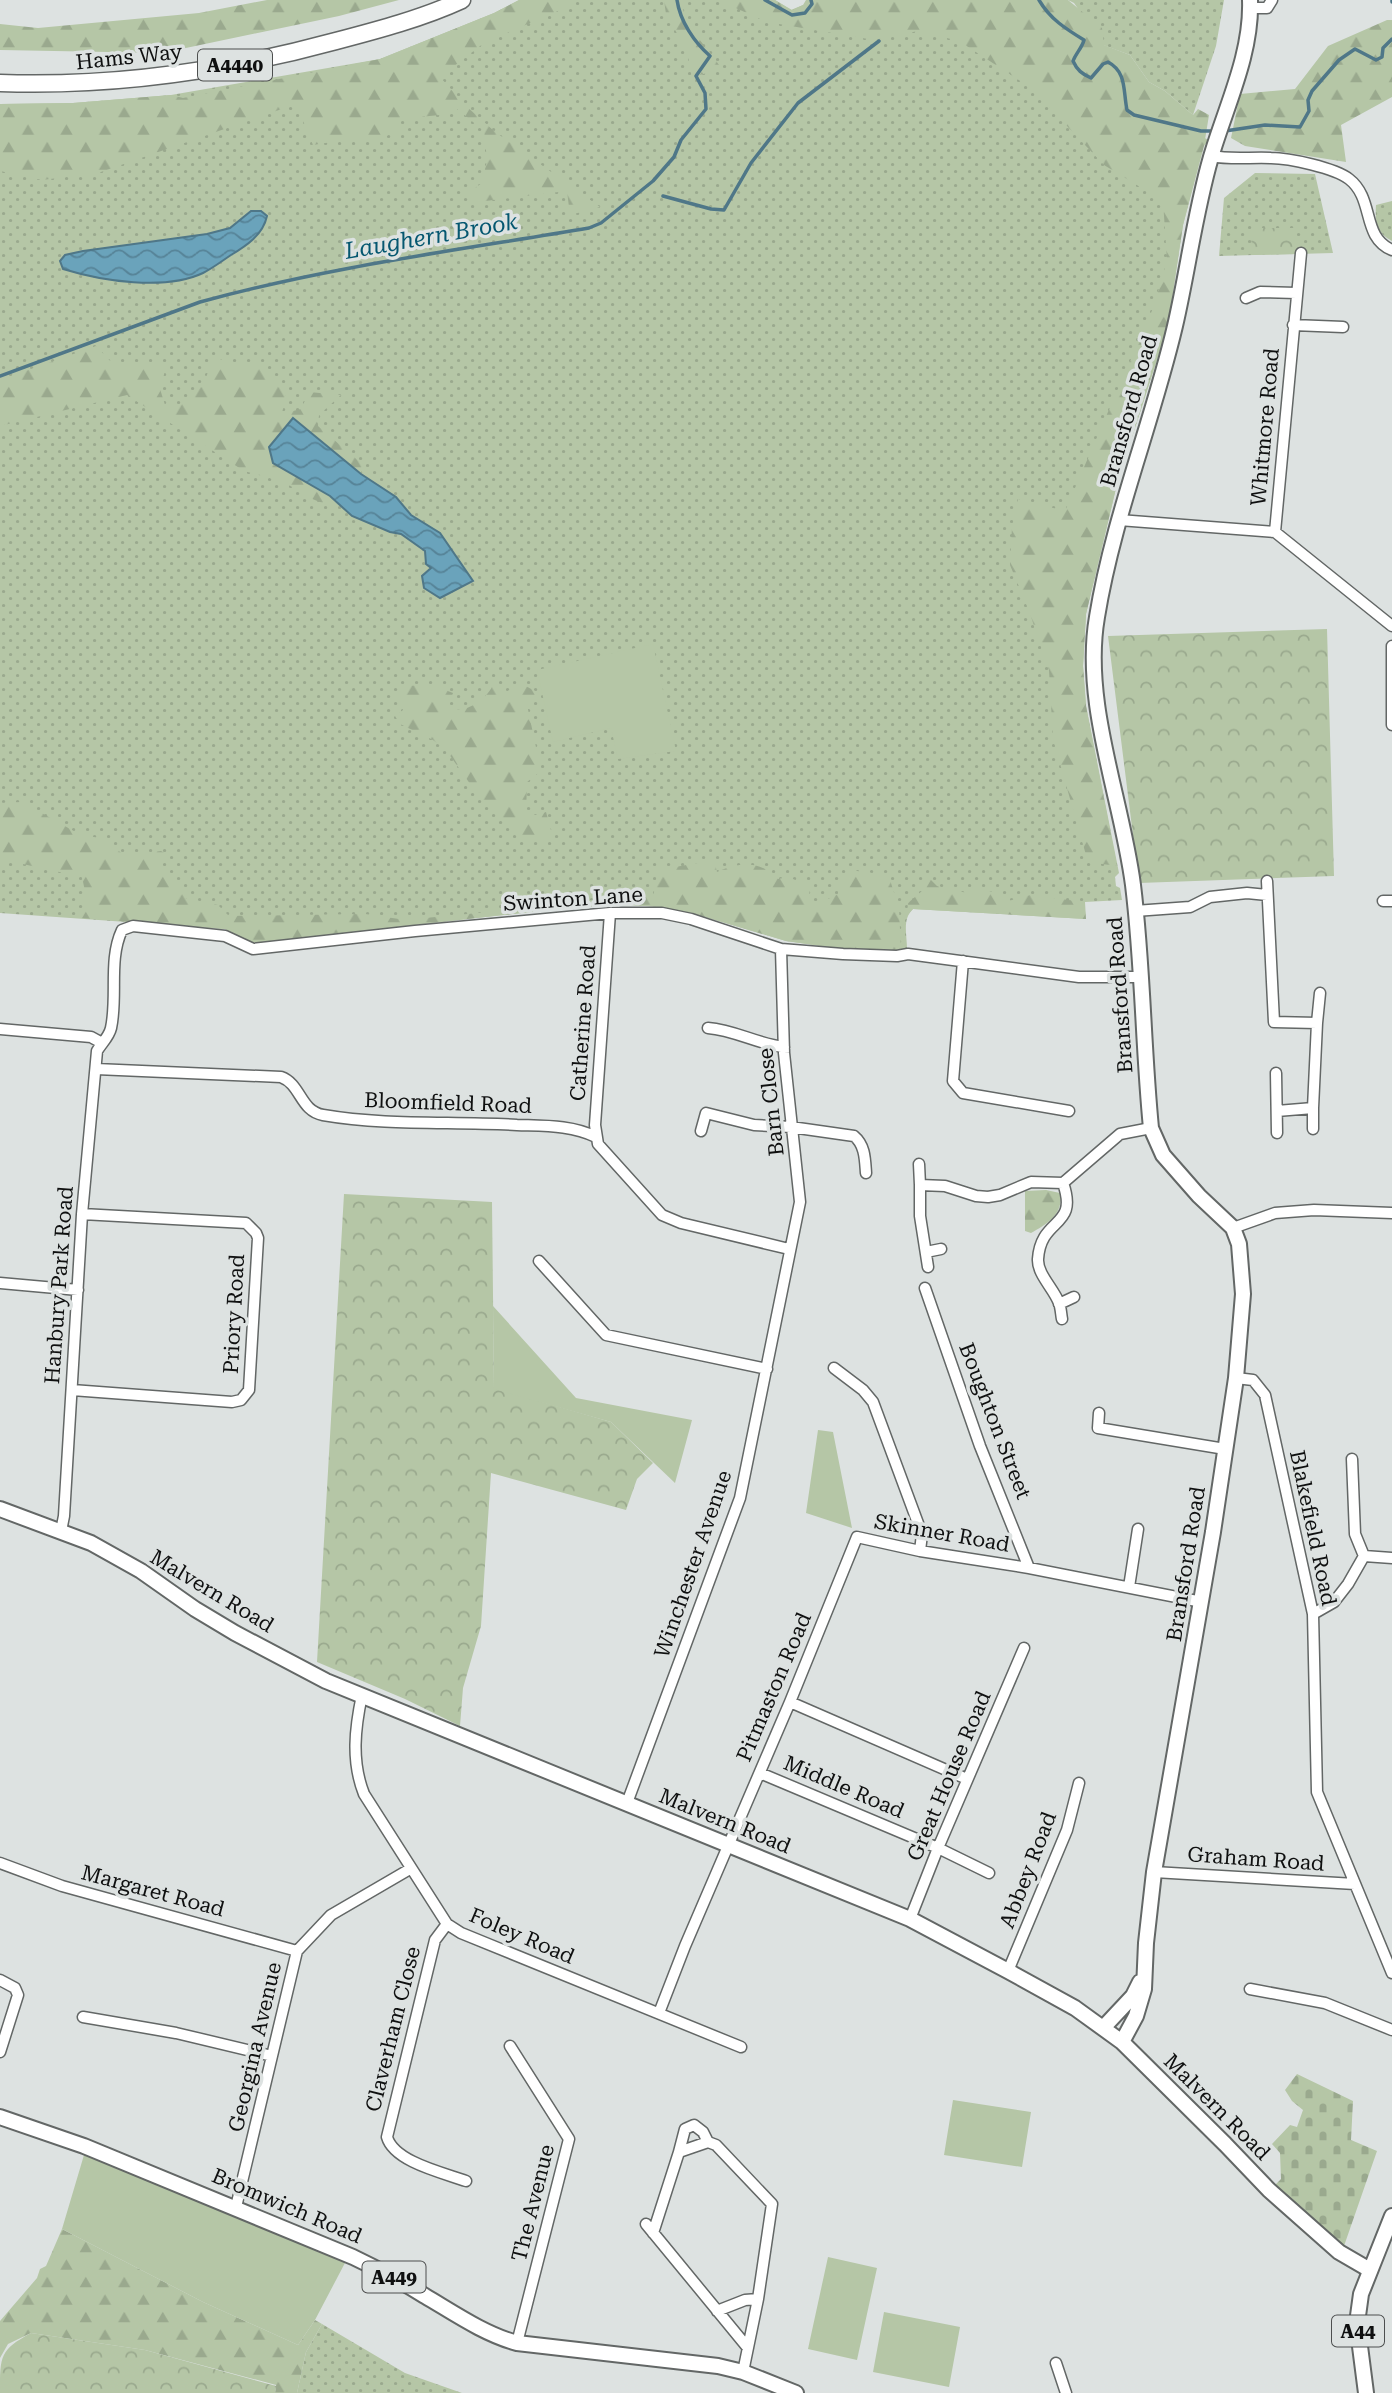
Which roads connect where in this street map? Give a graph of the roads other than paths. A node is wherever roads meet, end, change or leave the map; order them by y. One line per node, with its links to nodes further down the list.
1 (462, 0): 4 (highway, Hams Way / A4440)
2 (1272, 0): 3 (street)
3 (1250, 4): 5 (main road, Bransford Road)
4 (0, 83)
5 (1214, 150): 6 (street); 12 (main road, Bransford Road)
6 (1392, 250)
7 (1301, 253): 8 (street, Whitmore Road)
8 (1296, 293): 9 (street); 10 (street, Whitmore Road)
9 (1246, 298)
10 (1293, 325): 11 (street, Whitmore Road); 13 (street, Whitmore Road)
11 (1343, 327)
12 (1119, 520): 13 (street); 19 (main road, Bransford Road)
13 (1275, 532): 14 (street)
14 (1392, 626)
15 (1392, 646): 16 (street)
16 (1392, 725)
17 (1268, 881): 18 (street)
18 (1267, 895): 19 (street); 25 (street)
19 (1135, 911): 23 (main road, Bransford Road)
20 (610, 913): 21 (street, Swinton Lane); 28 (street, Swinton Lane); 40 (street, Catherine Road)
21 (781, 949): 22 (street, Swinton Lane); 29 (street, Barn Close)
22 (963, 961): 23 (street, Swinton Lane); 33 (street)
23 (1141, 977): 36 (main road, Bransford Road)
24 (1320, 993): 25 (street)
25 (1317, 1023): 32 (street)
26 (708, 1028): 29 (street)
27 (0, 1029): 28 (street)
28 (102, 1043): 30 (street, Hanbury Park Road)
29 (784, 1047): 35 (street, Barn Close)
30 (96, 1069): 40 (street, Bloomfield Road); 46 (street, Hanbury Park Road)
31 (1276, 1073): 34 (street)
32 (1313, 1108): 34 (street); 37 (street)
33 (1069, 1111)
34 (1277, 1111): 39 (street)
35 (791, 1127): 38 (street); 42 (street); 48 (street, Barn Close)
36 (1151, 1128): 43 (street); 47 (main road, Bransford Road)
37 (1313, 1129)
38 (701, 1131)
39 (1277, 1133)
40 (596, 1137): 48 (street)
41 (919, 1164): 44 (street)
42 (866, 1173)
43 (1063, 1183): 44 (street); 57 (street)
44 (920, 1185): 50 (street)
45 (1392, 1213): 47 (street)
46 (82, 1214): 55 (street, Hanbury Park Road); 62 (street, Priory Road)
47 (1233, 1228): 61 (main road, Bransford Road)
48 (789, 1249): 60 (street, Winchester Avenue)
49 (941, 1249): 50 (street)
50 (926, 1252): 52 (street)
51 (540, 1261): 60 (street)
52 (928, 1267)
53 (0, 1283): 55 (street)
54 (925, 1288): 73 (street, Boughton Street)
55 (78, 1290): 62 (street, Hanbury Park Road)
56 (1074, 1297): 57 (street)
57 (1059, 1304): 58 (street)
58 (1062, 1319)
59 (834, 1368): 70 (street)
60 (767, 1369): 83 (street, Winchester Avenue)
61 (1236, 1378): 64 (main road, Bransford Road); 76 (street, Blakefield Road)
62 (72, 1390): 68 (street, Hanbury Park Road)
63 (1099, 1413): 64 (street)
64 (1225, 1449): 75 (main road, Bransford Road)
65 (1352, 1459): 71 (street)
66 (0, 1509): 68 (main road, Malvern Road)
67 (1138, 1529): 74 (street)
68 (61, 1531): 78 (main road, Malvern Road)
69 (854, 1545): 70 (street, Skinner Road); 79 (street, Pitmaston Road)
70 (920, 1551): 73 (street, Skinner Road)
71 (1364, 1556): 72 (street); 76 (street)
72 (1392, 1558)
73 (1029, 1568): 74 (street, Skinner Road)
74 (1129, 1587): 75 (street, Skinner Road)
75 (1202, 1602): 88 (main road, Bransford Road)
76 (1313, 1614): 90 (street, Blakefield Road)
77 (1024, 1648): 81 (street, Great House Road)
78 (362, 1695): 83 (main road, Malvern Road); 87 (street, Foley Road)
79 (790, 1702): 80 (street, Pitmaston Road); 81 (street)
80 (760, 1773): 84 (street, Pitmaston Road); 85 (street, Middle Road)
81 (967, 1779): 85 (street, Great House Road)
82 (1079, 1783): 94 (street, Abbey Road)
83 (626, 1803): 84 (main road, Malvern Road)
84 (729, 1844): 91 (main road, Malvern Road); 99 (street, Pitmaston Road)
85 (938, 1848): 89 (street, Middle Road); 91 (street, Great House Road)
86 (0, 1863): 93 (street, Margaret Road)
87 (411, 1870): 92 (street, Foley Road); 93 (street, Georgina Avenue)
88 (1154, 1872): 90 (street, Graham Road); 95 (main road, Bransford Road)
89 (989, 1873)
90 (1355, 1884): 96 (street)
91 (910, 1919): 94 (main road, Malvern Road)
92 (447, 1924): 99 (street, Foley Road); 111 (street, Claverham Close)
93 (297, 1951): 107 (street, Georgina Avenue)
94 (1008, 1971): 101 (main road, Malvern Road)
95 (1144, 1971): 101 (main road, Bransford Road); 103 (main road, Bransford Road)
96 (1392, 1973)
97 (0, 1980): 106 (street)
98 (1250, 1989): 102 (street)
99 (659, 2013): 105 (street, Foley Road)
100 (83, 2017): 107 (street)
101 (1103, 2028): 103 (main road, Malvern Road)
102 (1392, 2030)
103 (1122, 2042): 116 (main road, Malvern Road)
104 (510, 2046): 119 (street, The Avenue)
105 (741, 2047)
106 (0, 2052)
107 (272, 2056): 112 (street, Georgina Avenue)
108 (0, 2117): 112 (main road, Bromwich Road / A449)
109 (708, 2142): 110 (street); 110 (street); 117 (street)
110 (679, 2152): 115 (street)
111 (466, 2181)
112 (236, 2207): 119 (main road, Bromwich Road / A449)
113 (1392, 2219): 116 (main road, A44)
114 (646, 2224): 115 (street)
115 (653, 2233): 118 (street)
116 (1370, 2270): 125 (main road, A44)
117 (758, 2299): 118 (street); 120 (street)
118 (717, 2311): 120 (street)
119 (517, 2343): 122 (main road, Bromwich Road / A449)
120 (748, 2348): 122 (street)
121 (1056, 2363): 123 (street)
122 (743, 2372): 124 (main road, Bromwich Road / A449)
123 (1064, 2388)
124 (796, 2393)
125 (1366, 2393)

